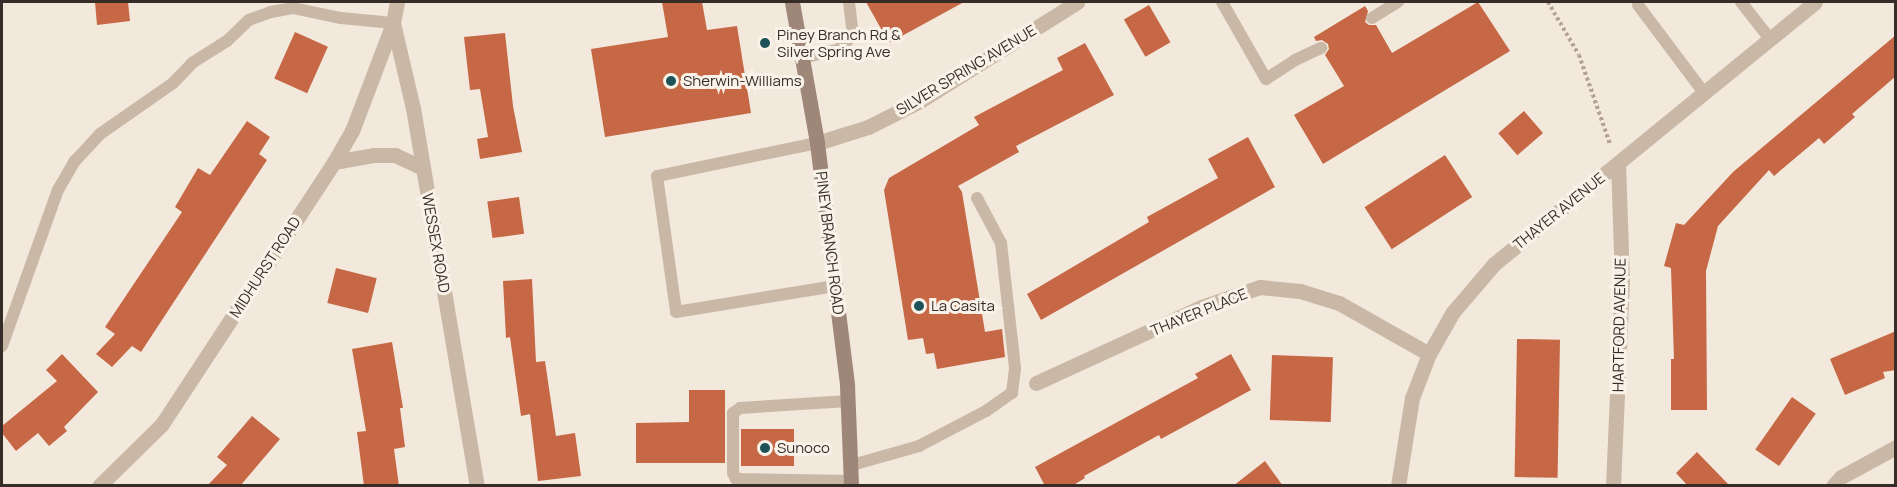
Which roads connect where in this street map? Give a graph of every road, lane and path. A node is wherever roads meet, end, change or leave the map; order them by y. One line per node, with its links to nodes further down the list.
1 (397, 2): 12 (street, WESSEX ROAD)
2 (792, 2): 15 (main road, PINEY BRANCH ROAD)
3 (849, 2): 15 (lane)
4 (1077, 2): 17 (street, SILVER SPRING AVENUE)
5 (1398, 2): 11 (lane)
6 (1548, 2): 19 (path)
7 (1741, 2): 13 (lane)
8 (1815, 2): 13 (street, THAYER AVENUE)
9 (1227, 3): 14 (lane)
10 (1638, 5): 16 (lane)
11 (1372, 18)
12 (393, 23): 18 (street, MIDHURST ROAD); 20 (street, WESSEX ROAD); 23 (lane)
13 (1770, 39): 16 (street, THAYER AVENUE)
14 (1321, 48)
15 (801, 58): 17 (main road, PINEY BRANCH ROAD)
16 (1704, 93): 19 (street, THAYER AVENUE)
17 (817, 143): 22 (main road, PINEY BRANCH ROAD); 22 (lane)
18 (334, 162): 20 (street); 31 (street, MIDHURST ROAD)
19 (1618, 164): 24 (street, THAYER AVENUE); 34 (street, HARTFORD AVENUE)
20 (423, 168): 32 (street, WESSEX ROAD)
21 (977, 198): 28 (lane)
22 (835, 286): 26 (main road, PINEY BRANCH ROAD)
23 (2, 346)
24 (1429, 354): 25 (street, THAYER PLACE); 33 (street, THAYER AVENUE)
25 (1036, 384)
26 (848, 400): 28 (main road, PINEY BRANCH ROAD); 29 (lane)
27 (1896, 447): 35 (street)
28 (852, 465): 30 (main road, PINEY BRANCH ROAD)
29 (767, 483): 30 (lane)
30 (852, 483)
31 (99, 486)
32 (477, 486)
33 (1398, 486)
34 (1613, 486)
35 (1833, 486)

